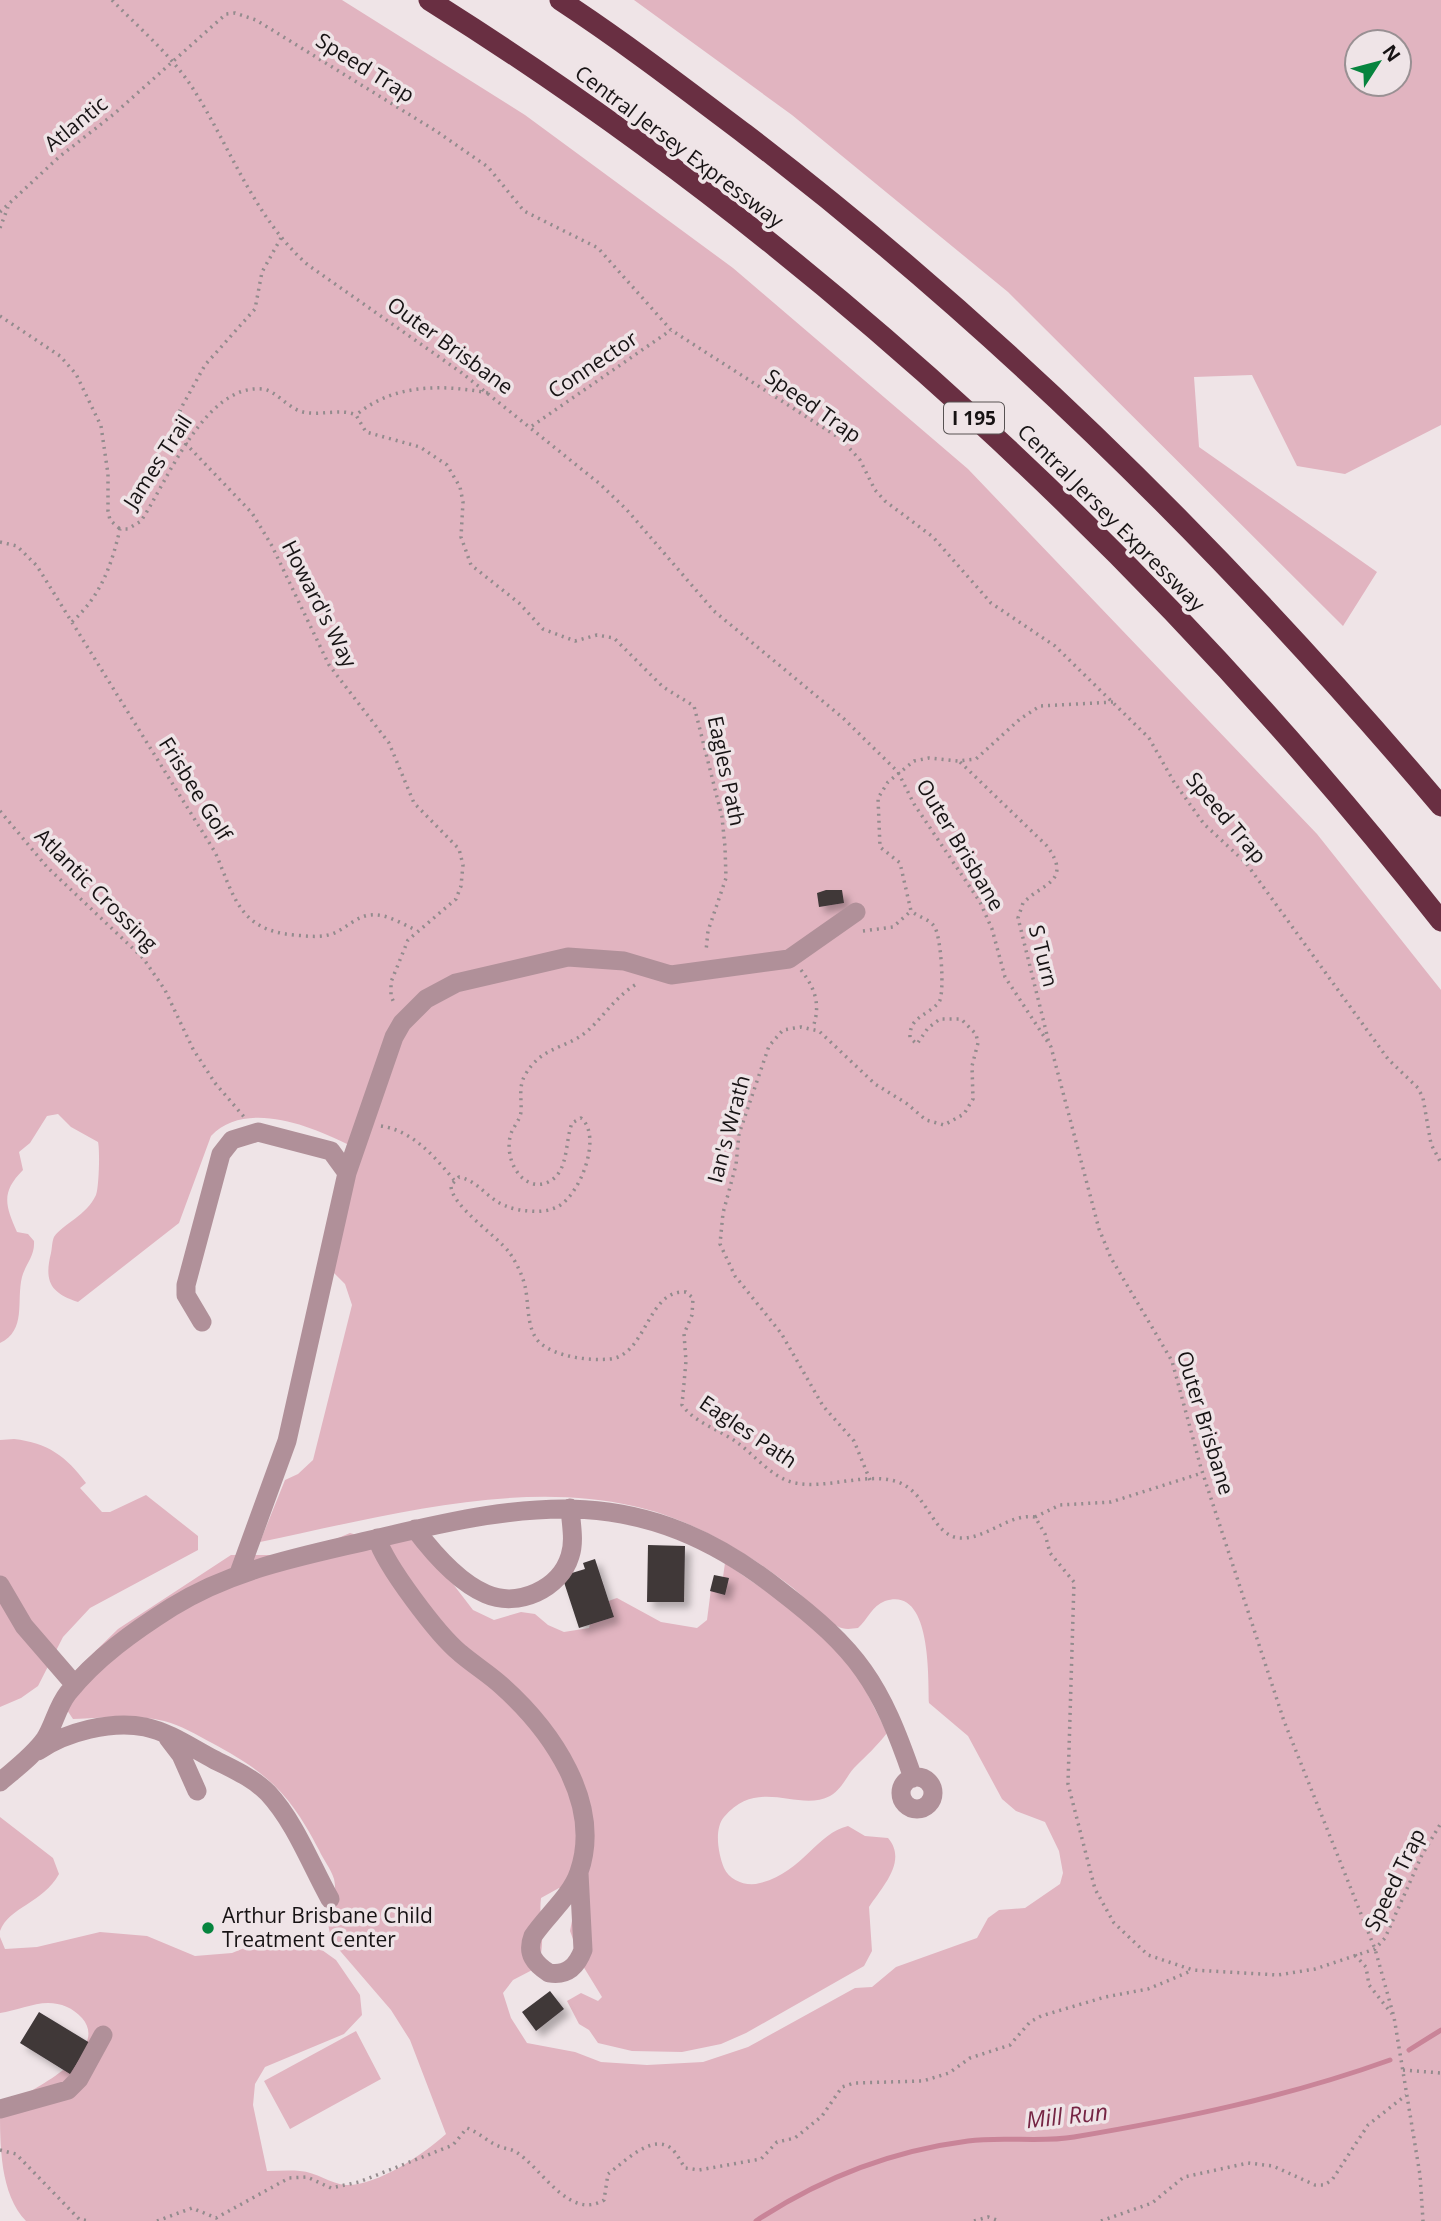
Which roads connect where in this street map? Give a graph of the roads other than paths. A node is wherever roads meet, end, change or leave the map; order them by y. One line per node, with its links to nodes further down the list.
1 (429, 0): 5 (highway, Central Jersey Expressway / I 195)
2 (560, 0): 3 (highway)
3 (1441, 806)
4 (856, 912): 6 (street)
5 (1441, 921)
6 (348, 1173): 7 (street); 11 (street)
7 (202, 1322)
8 (570, 1508): 9 (street); 9 (street); 18 (street)
9 (415, 1529): 10 (street)
10 (377, 1538): 11 (street); 21 (street)
11 (239, 1573): 13 (street)
12 (0, 1586): 13 (street)
13 (75, 1685): 14 (street)
14 (57, 1711): 16 (street); 17 (street)
15 (163, 1732): 16 (street); 20 (street); 22 (street)
16 (72, 1735): 17 (street)
17 (25, 1760): 19 (street)
18 (913, 1778)
19 (0, 1782)
20 (197, 1791)
21 (579, 1873): 21 (street)
22 (330, 1899)
23 (103, 2035): 24 (street)
24 (0, 2109)

